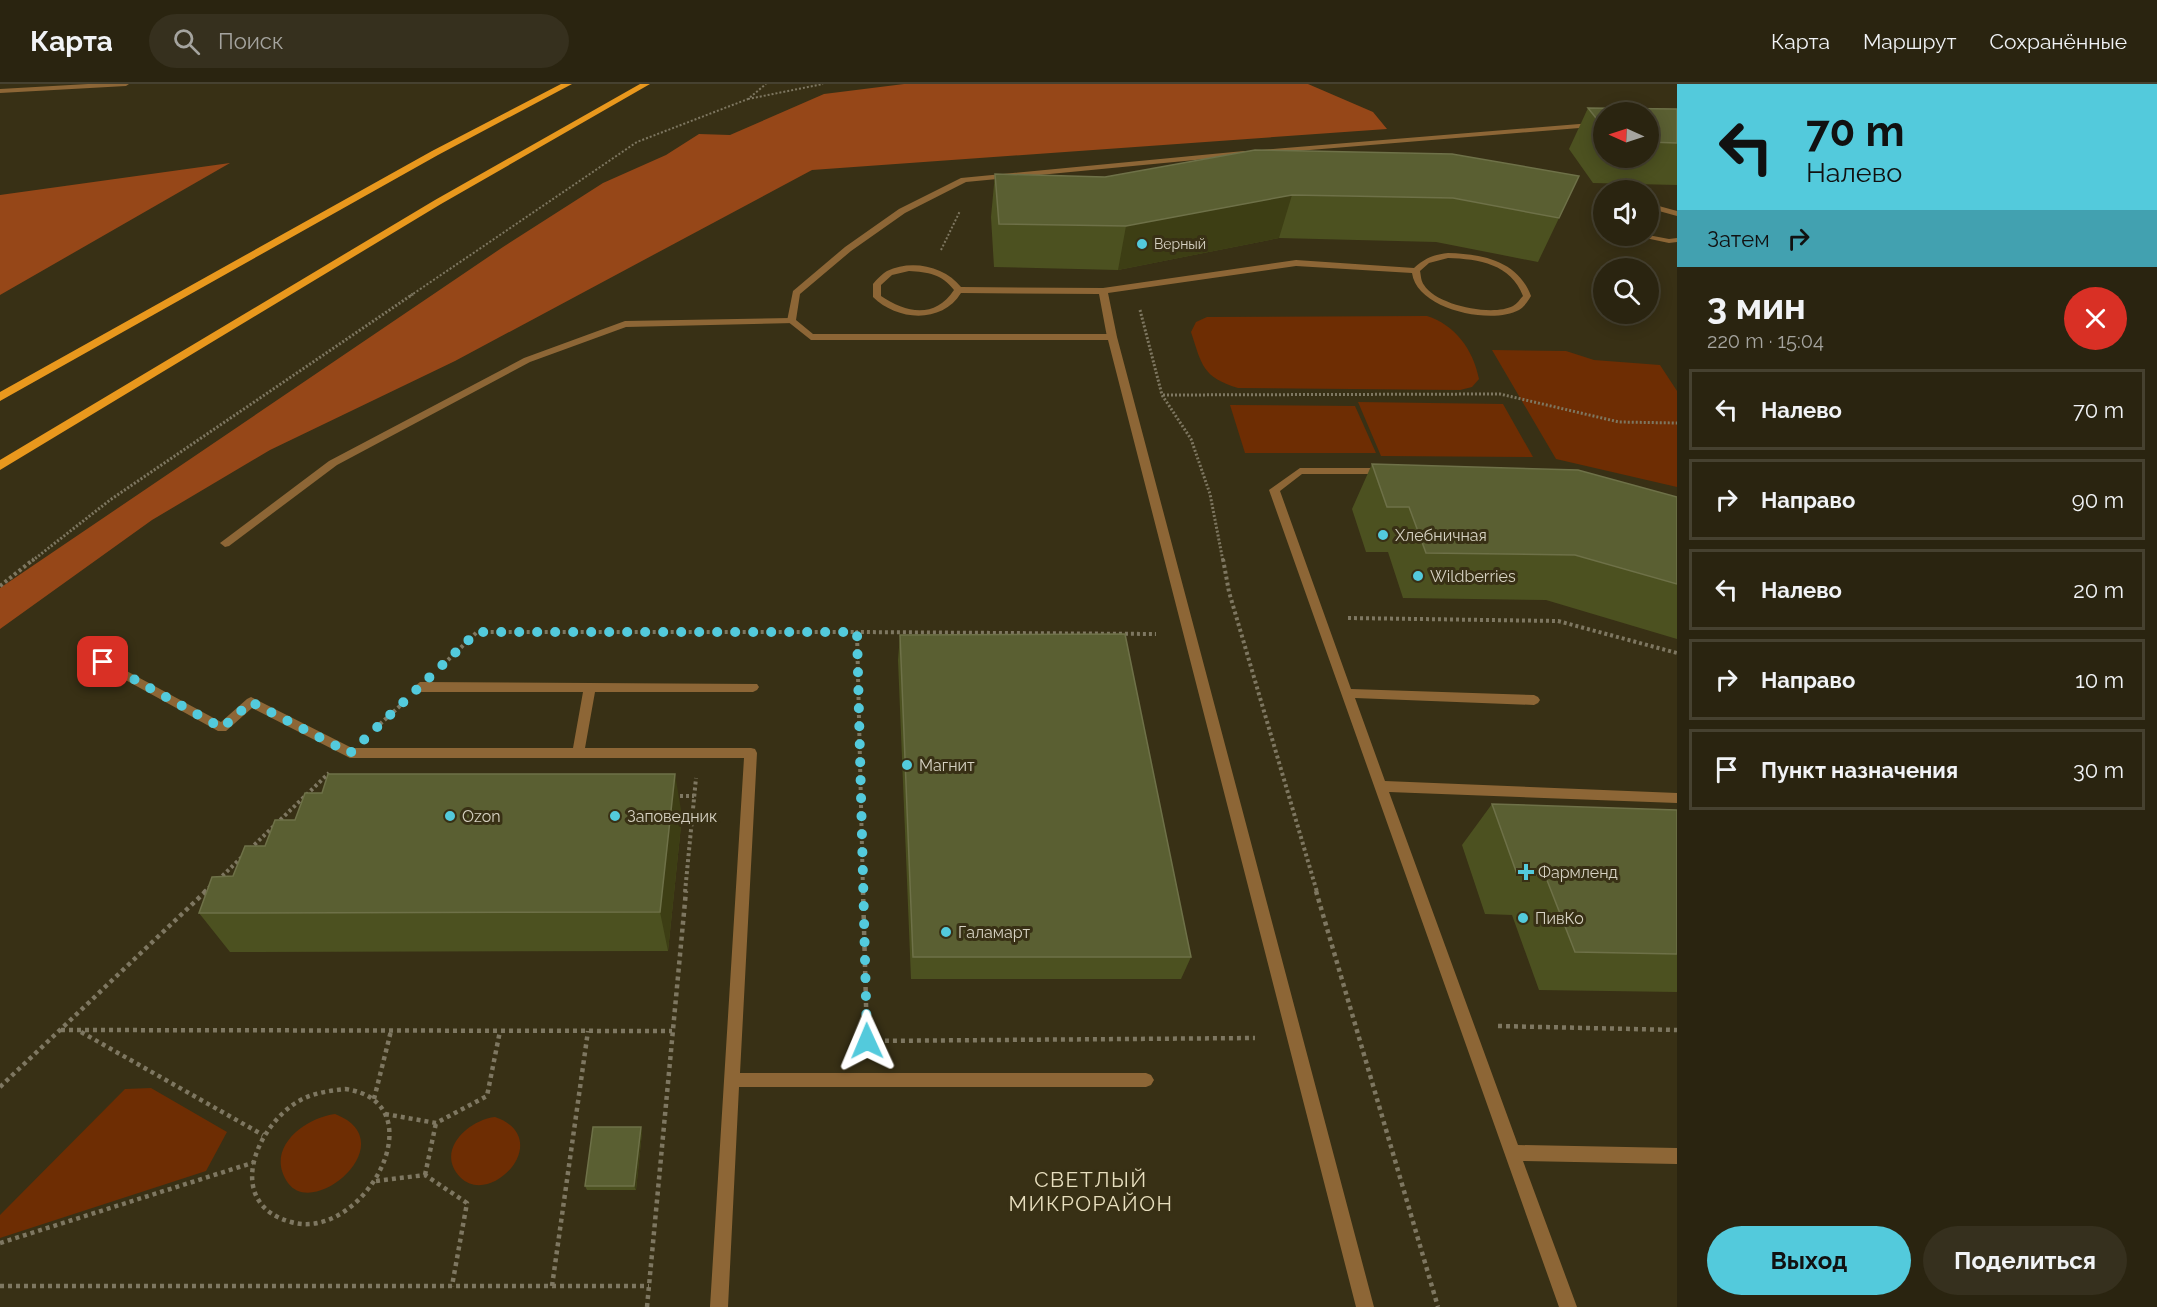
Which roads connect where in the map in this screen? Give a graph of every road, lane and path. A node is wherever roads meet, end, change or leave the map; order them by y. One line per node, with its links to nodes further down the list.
1 (126, 84): 6 (street)
2 (568, 84): 20 (main road)
3 (646, 84): 22 (main road)
4 (766, 84): 7 (path)
5 (823, 84): 7 (path)
6 (0, 91)
7 (748, 99): 25 (path)
8 (1593, 125): 17 (street)
9 (1659, 208): 10 (street)
10 (1677, 214)
11 (1659, 239): 12 (street)
12 (1677, 240)
13 (1416, 271): 13 (street); 14 (street)
14 (1134, 287): 16 (street); 19 (path)
15 (958, 290): 15 (street); 16 (street)
16 (1103, 291): 18 (street)
17 (791, 321): 18 (street); 24 (street)
18 (1112, 337): 73 (street)
19 (1162, 394): 21 (path); 74 (path)
20 (0, 397)
21 (1677, 423)
22 (0, 466)
23 (1396, 471): 34 (street)
24 (225, 543)
25 (0, 585)
26 (1347, 618): 29 (path)
27 (857, 632): 28 (path); 31 (path); 53 (path)
28 (1156, 634)
29 (1677, 652)
30 (86, 653): 36 (street)
31 (420, 687): 32 (street); 36 (path)
32 (590, 687): 33 (street); 38 (street)
33 (753, 687)
34 (1346, 693): 35 (street); 39 (street)
35 (1534, 700)
36 (350, 753): 38 (street); 42 (path)
37 (698, 753): 38 (street); 41 (path); 54 (street)
38 (578, 754)
39 (1380, 786): 44 (street); 61 (street)
40 (671, 796): 41 (path)
41 (694, 796): 52 (path)
42 (304, 798): 43 (path); 46 (path)
43 (316, 798)
44 (1677, 798)
45 (1495, 1026): 47 (path)
46 (60, 1030): 48 (path); 56 (path)
47 (1677, 1030)
48 (80, 1031): 49 (path); 60 (path)
49 (391, 1031): 50 (path); 57 (path)
50 (500, 1031): 51 (path); 59 (path)
51 (588, 1031): 52 (path); 69 (path)
52 (672, 1031): 70 (path)
53 (1255, 1038)
54 (732, 1080): 55 (street); 72 (street)
55 (1146, 1080)
56 (0, 1088)
57 (374, 1099): 58 (path); 60 (path)
58 (385, 1114): 59 (path); 65 (path)
59 (436, 1123): 64 (path)
60 (263, 1135): 63 (path)
61 (1512, 1153): 62 (street); 75 (street)
62 (1677, 1156)
63 (252, 1163): 65 (path); 66 (path)
64 (425, 1175): 65 (path); 68 (path)
65 (375, 1182)
66 (0, 1243)
67 (0, 1286): 68 (path)
68 (452, 1286): 69 (path)
69 (552, 1286): 70 (path)
70 (649, 1286): 71 (path)
71 (647, 1307)
72 (718, 1307)
73 (1365, 1307)
74 (1438, 1307)
75 (1568, 1307)

